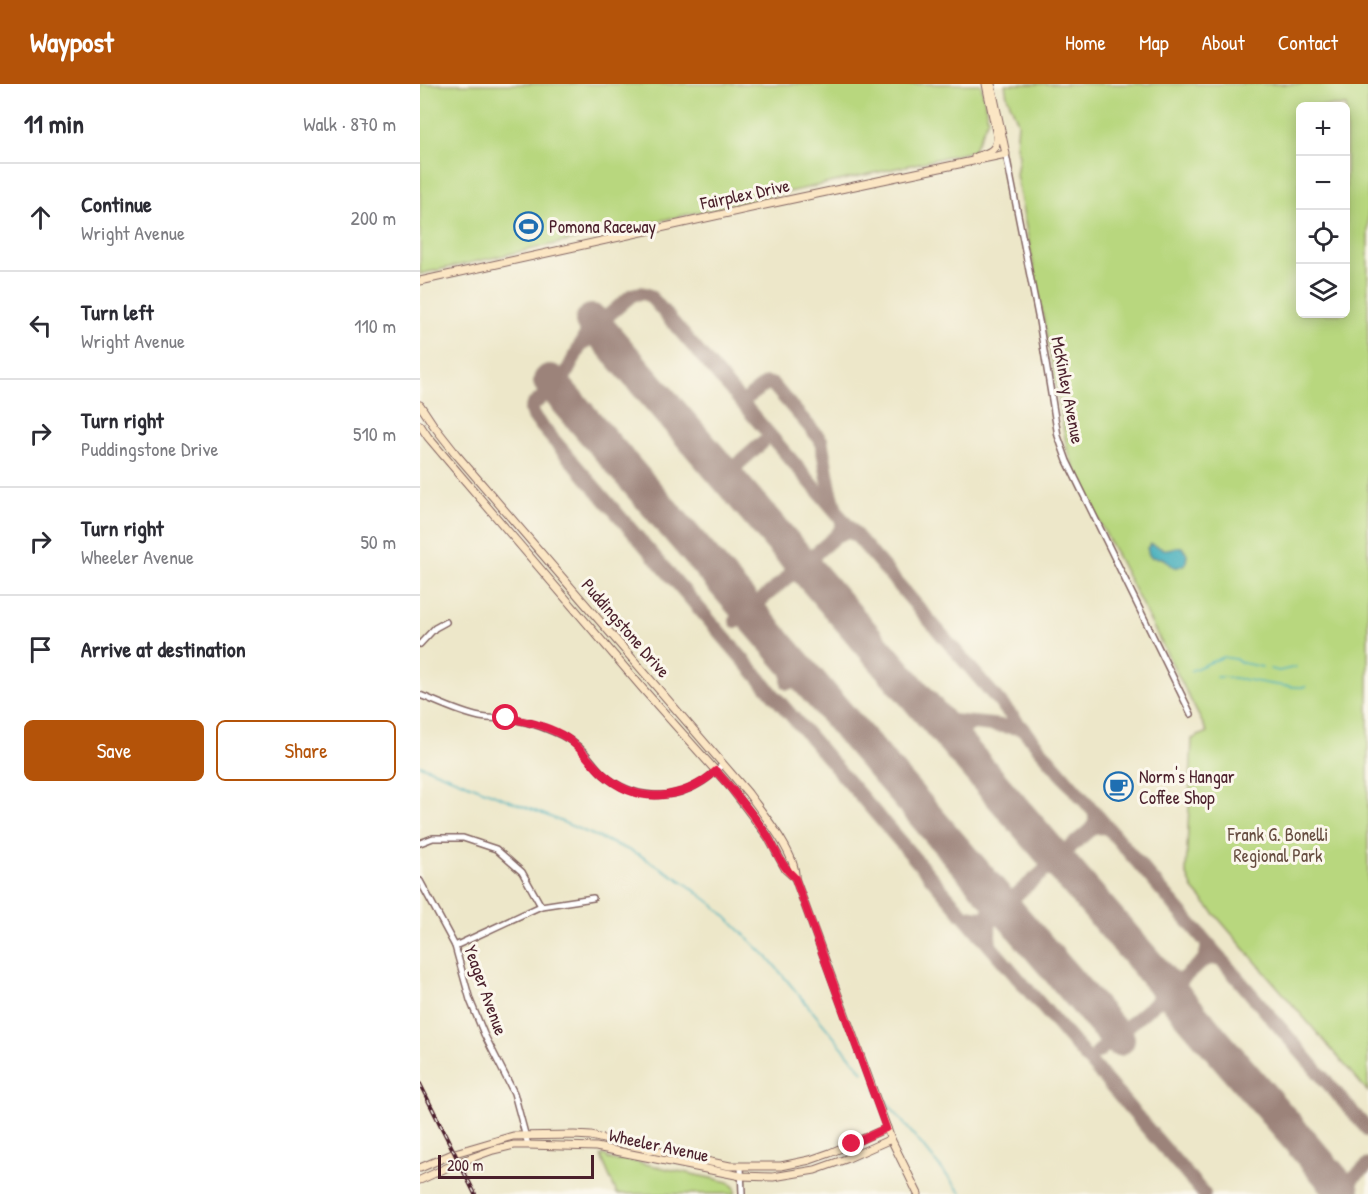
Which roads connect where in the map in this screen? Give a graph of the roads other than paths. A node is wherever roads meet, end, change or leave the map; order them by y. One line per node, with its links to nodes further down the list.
1 (986, 84): 4 (street)
2 (992, 84): 3 (street)
3 (1006, 154): 4 (street, Fairplex Drive); 11 (street, McKinley Avenue)
4 (950, 166): 5 (street, Fairplex Drive)
5 (420, 281)
6 (420, 405): 12 (street, Puddingstone Drive)
7 (420, 425): 13 (street, Puddingstone Drive)
8 (446, 622): 9 (street)
9 (420, 644)
10 (420, 695): 13 (street)
11 (1191, 714)
12 (723, 764): 13 (street); 15 (street, Puddingstone Drive)
13 (716, 771): 15 (street, Puddingstone Drive)
14 (420, 843): 18 (street)
15 (795, 878): 20 (street, Puddingstone Drive)
16 (420, 881): 19 (street, Yeager Avenue)
17 (593, 898): 18 (street)
18 (541, 906): 19 (street)
19 (455, 946): 21 (street, Yeager Avenue)
20 (886, 1128): 22 (street, Puddingstone Drive); 24 (street, Wheeler Avenue)
21 (526, 1136): 23 (street, Yeager Avenue); 24 (street, Wheeler Avenue); 25 (street, Wheeler Avenue)
22 (891, 1139): 26 (street, Wheeler Avenue); 29 (street, Puddingstone Drive)
23 (528, 1145): 26 (street, Wheeler Avenue); 27 (street, Wheeler Avenue)
24 (741, 1166): 26 (street)
25 (420, 1168)
26 (741, 1176): 28 (street)
27 (420, 1180)
28 (742, 1194)
29 (918, 1194)

